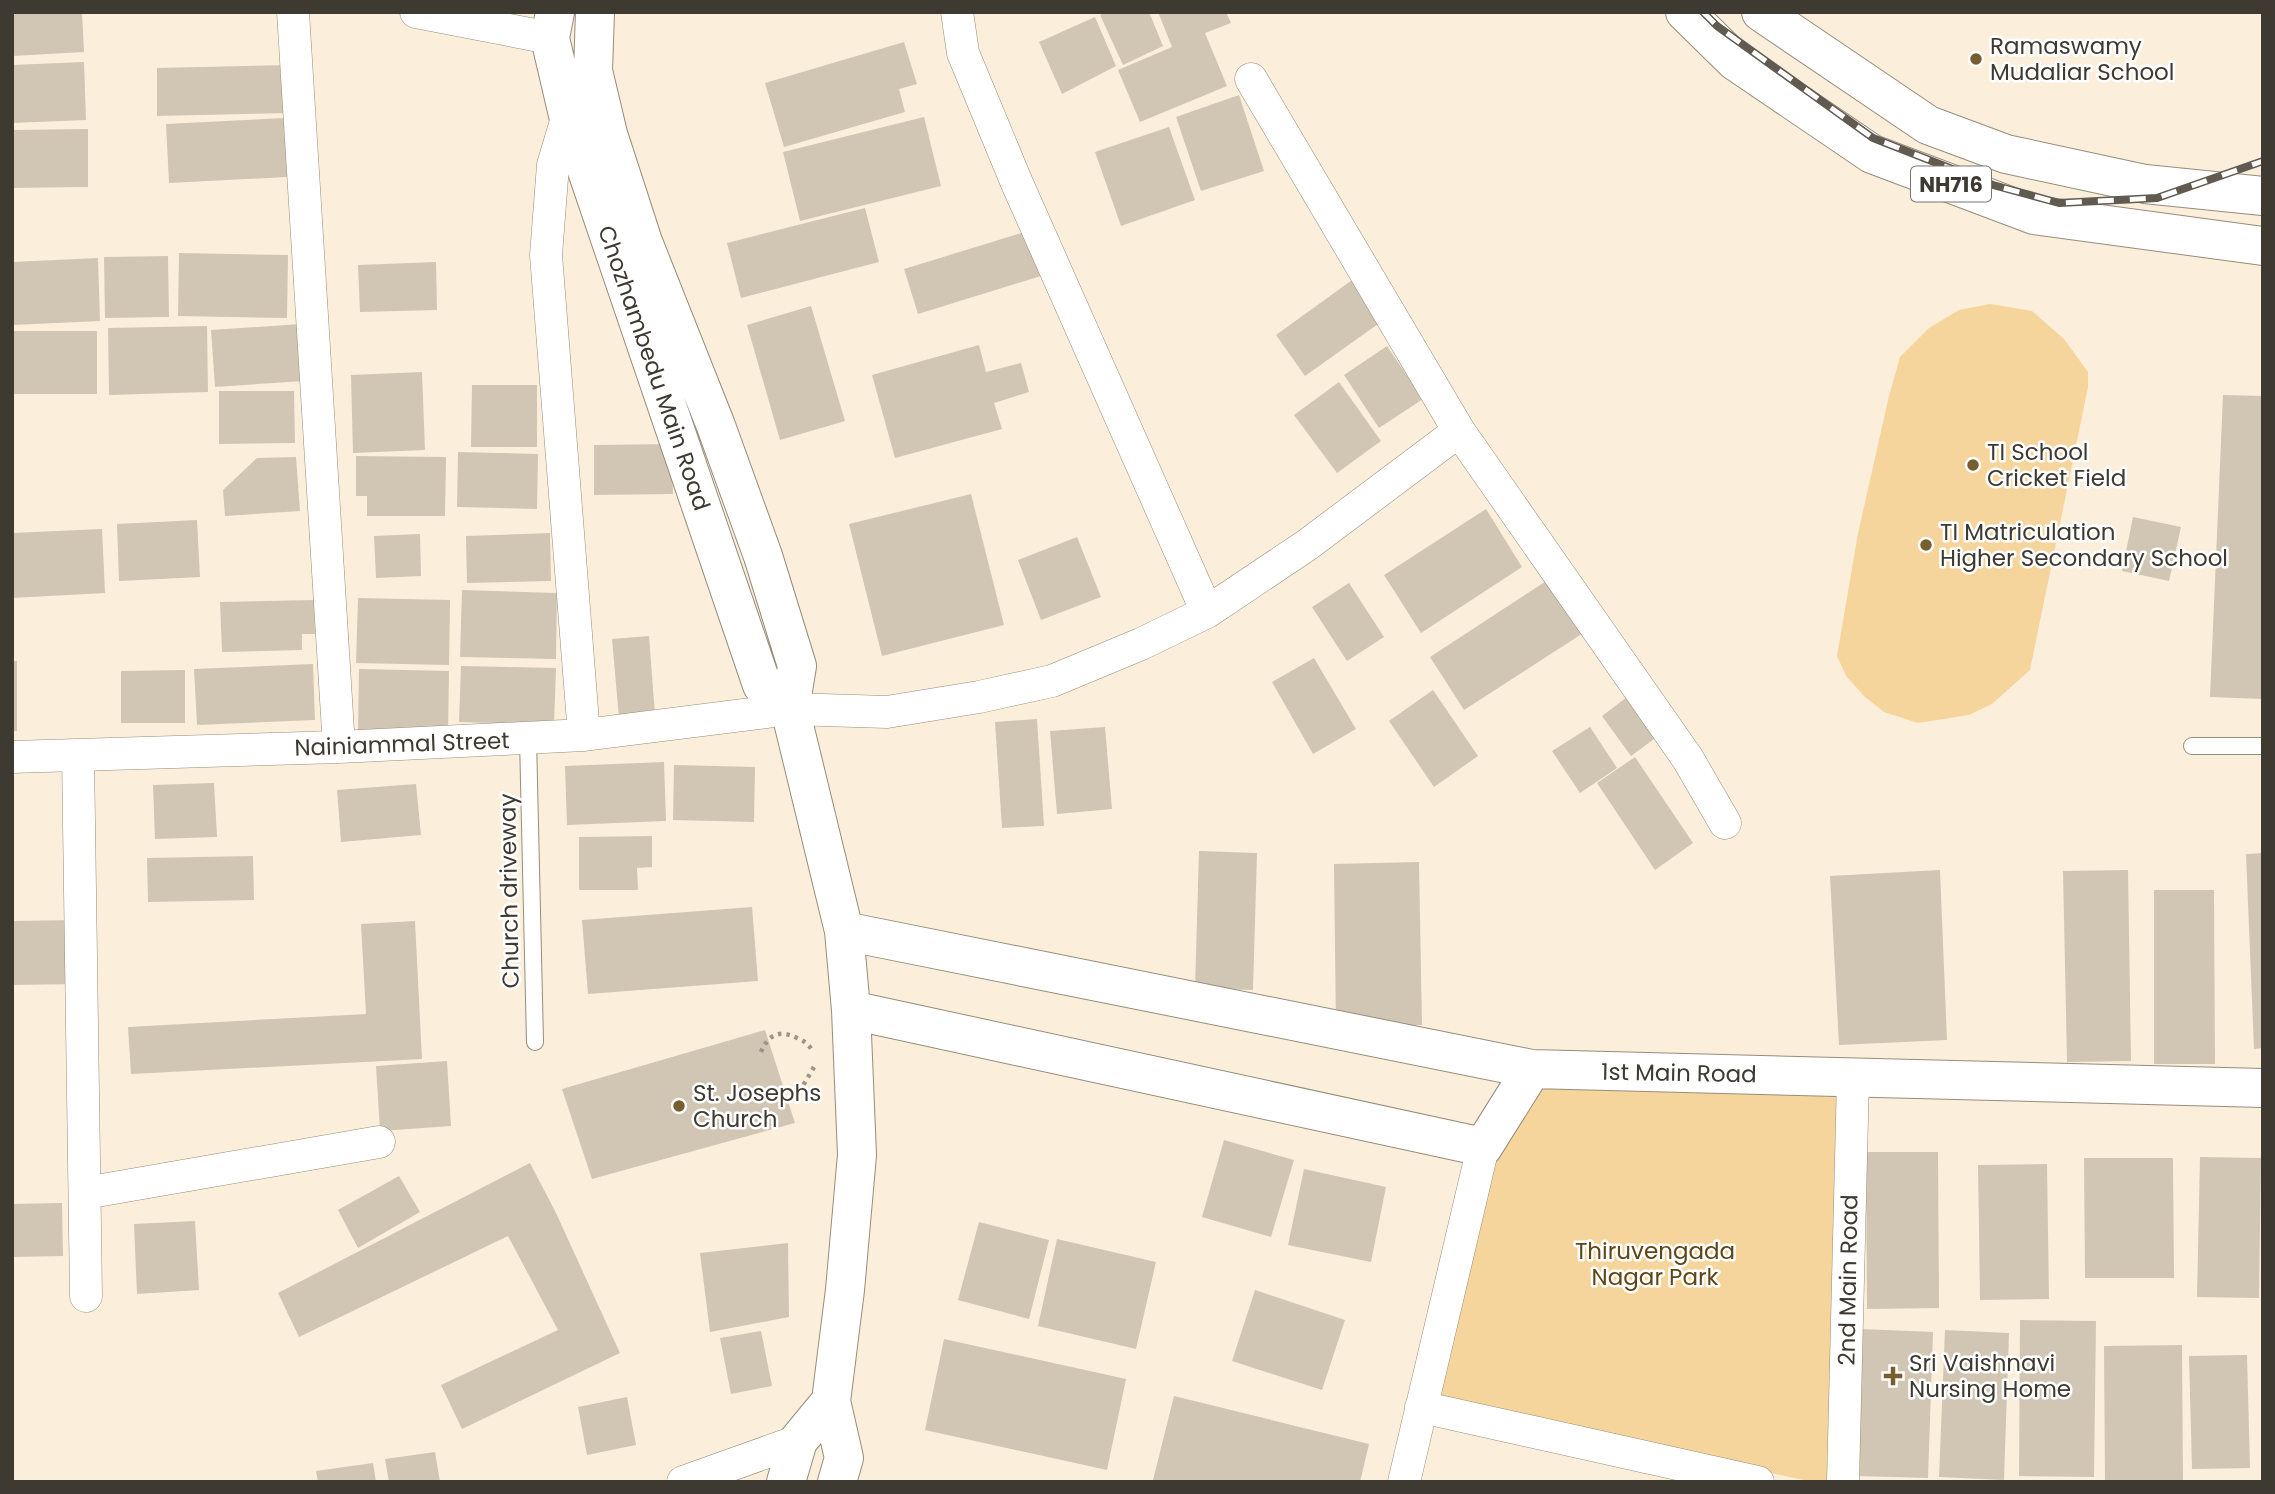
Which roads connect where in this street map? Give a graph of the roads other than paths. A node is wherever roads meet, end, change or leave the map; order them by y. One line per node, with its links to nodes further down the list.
1 (293, 12): 19 (street)
2 (416, 12): 7 (street)
3 (595, 12): 14 (main road, Chozhambedu Main Road)
4 (957, 12): 13 (street)
5 (1685, 12): 11 (main road, NH716)
6 (1761, 12): 10 (main road, NH716)
7 (552, 25): 9 (main road, Chozhambedu Main Road)
8 (1251, 79): 12 (street)
9 (568, 115): 14 (main road, Chozhambedu Main Road); 15 (street)
10 (2263, 197)
11 (2263, 246)
12 (1459, 431): 13 (street, Nainiammal Street); 22 (street)
13 (1207, 612): 14 (street, Nainiammal Street)
14 (790, 709): 15 (street, Nainiammal Street); 23 (main road, Chozhambedu Main Road)
15 (584, 735): 16 (street, Nainiammal Street)
16 (528, 738): 19 (street, Nainiammal Street); 25 (lane, Church driveway)
17 (2192, 746): 18 (lane)
18 (2263, 746)
19 (339, 747): 20 (street, Nainiammal Street)
20 (78, 755): 21 (street, Nainiammal Street); 31 (street)
21 (12, 757)
22 (1725, 823)
23 (844, 932): 24 (main road, Chozhambedu Main Road); 26 (main road, 1st Main Road)
24 (851, 1010): 30 (main road); 33 (main road, Chozhambedu Main Road)
25 (535, 1042)
26 (1532, 1069): 27 (main road, 1st Main Road); 30 (main road)
27 (1853, 1078): 28 (main road, 1st Main Road); 41 (street, 2nd Main Road)
28 (2263, 1088)
29 (379, 1142): 31 (street)
30 (1483, 1147): 34 (street)
31 (85, 1193): 32 (street)
32 (86, 1296)
33 (831, 1401): 35 (main road); 38 (main road)
34 (1421, 1407): 39 (street); 40 (street)
35 (798, 1441): 36 (street); 37 (main road)
36 (683, 1482)
37 (786, 1482)
38 (837, 1482)
39 (1404, 1482)
40 (1758, 1482)
41 (1843, 1482)

